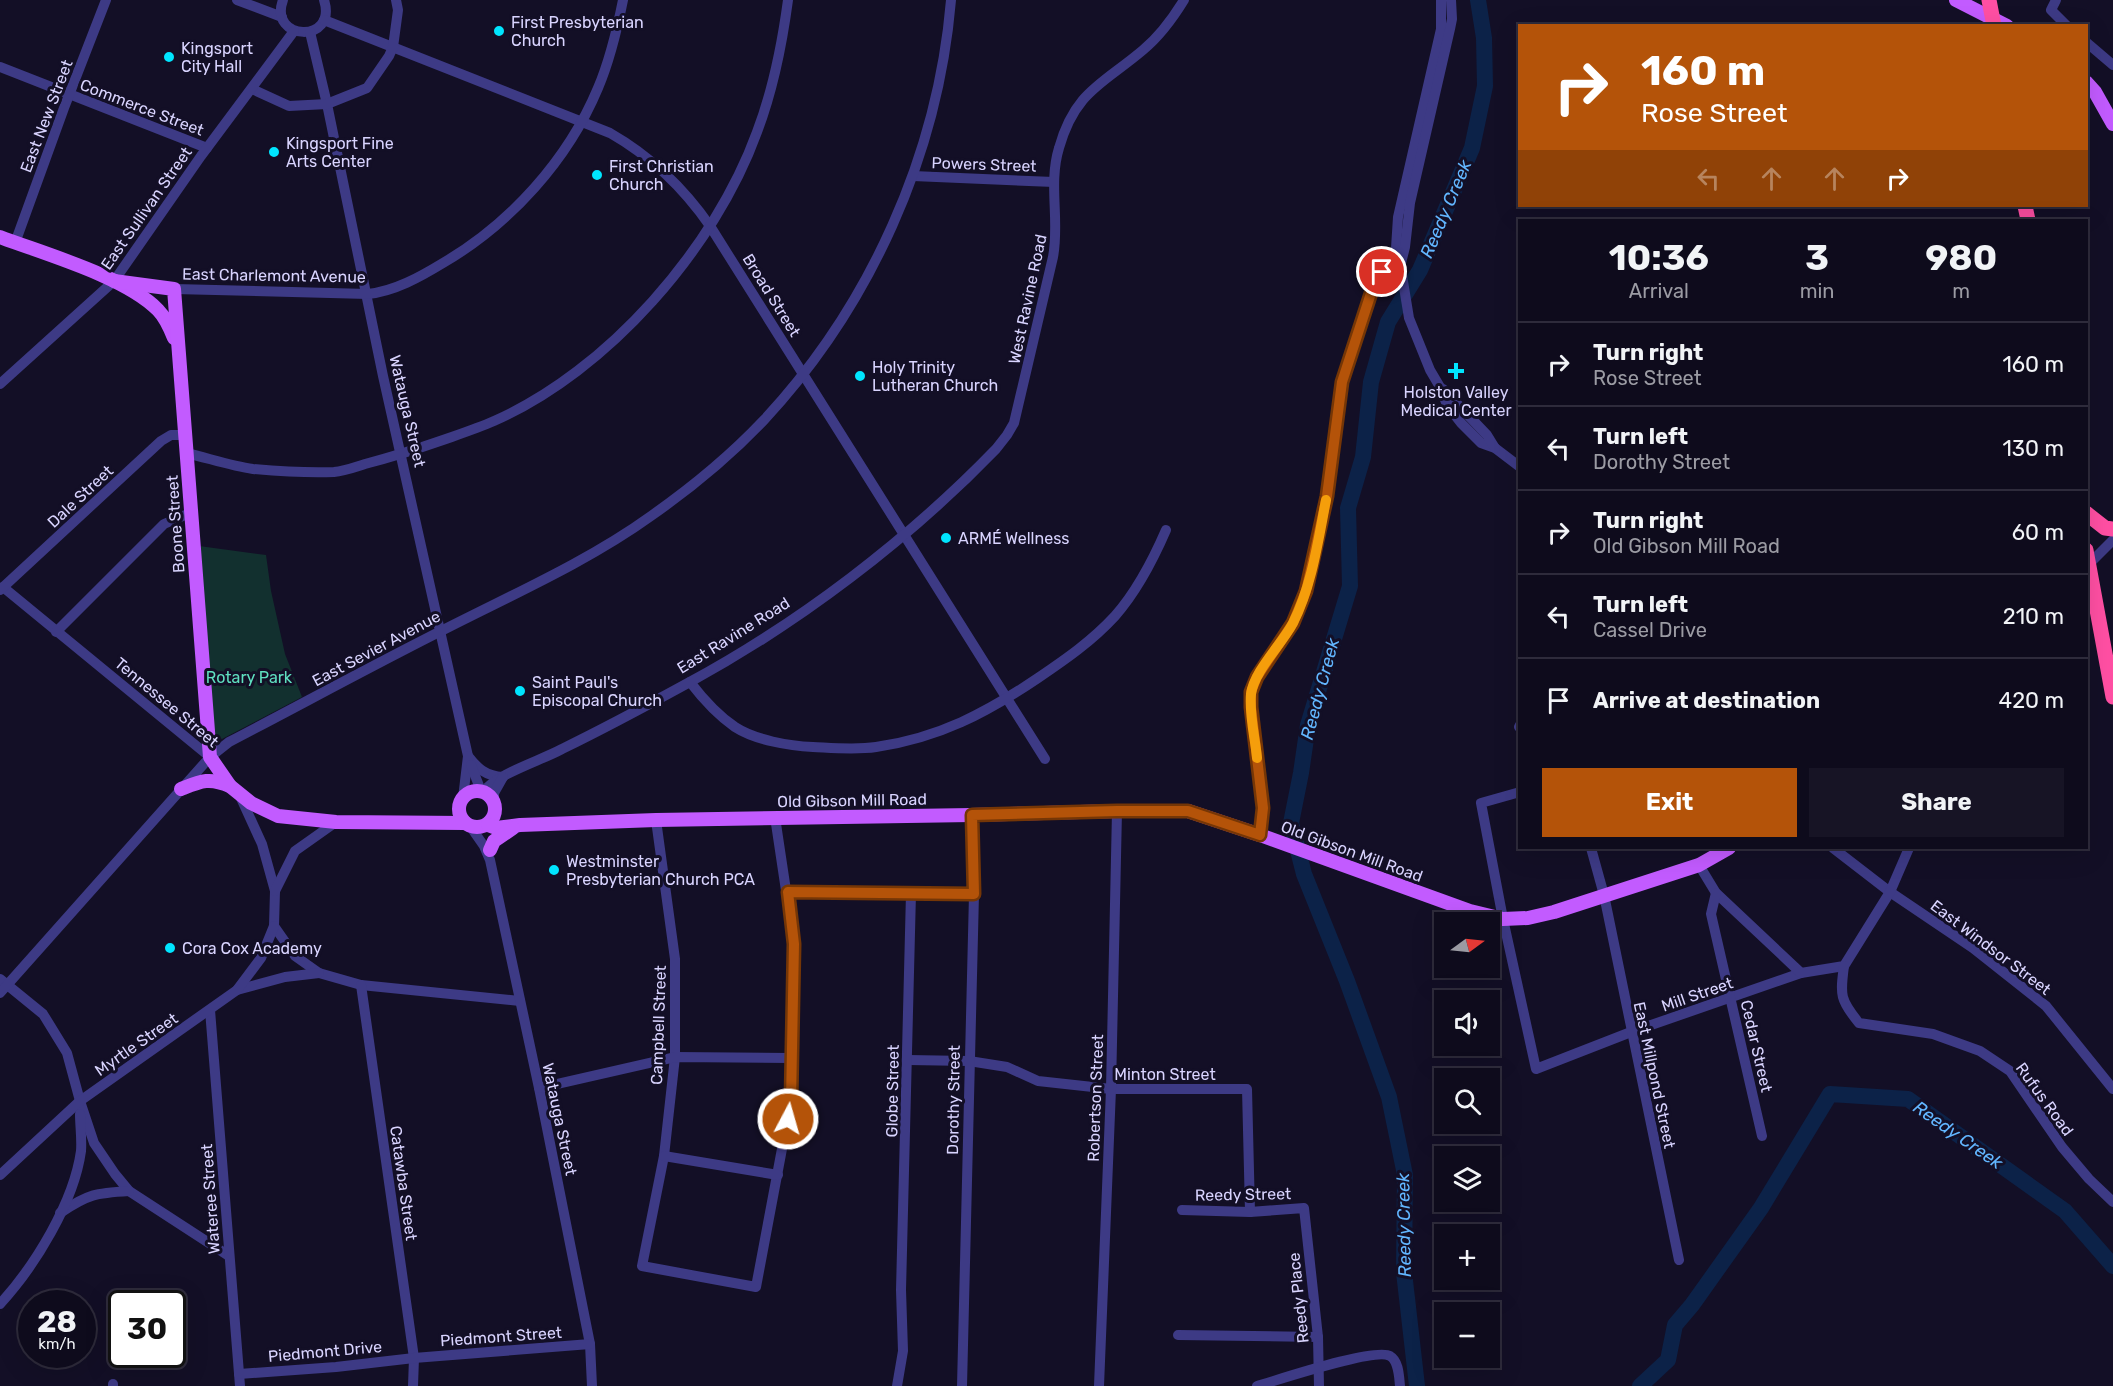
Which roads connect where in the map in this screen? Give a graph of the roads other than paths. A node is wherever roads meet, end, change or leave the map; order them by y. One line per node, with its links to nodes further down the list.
1 (106, 0): 27 (street, East New Street)
2 (237, 0): 15 (street)
3 (283, 0): 15 (street)
4 (326, 0): 16 (street)
5 (396, 0): 22 (street)
6 (623, 0): 29 (street, East Charlemont Avenue)
7 (788, 0): 34 (street)
8 (951, 0): 32 (street, East Sevier Avenue)
9 (1184, 0): 33 (street, West Ravine Road)
10 (1441, 0): 37 (street)
11 (1451, 0): 37 (street)
12 (1956, 0): 17 (main road)
13 (1989, 0): 17 (highway)
14 (2056, 0): 18 (street)
15 (282, 17): 19 (street)
16 (324, 20): 20 (street); 22 (street, Broad Street)
17 (1993, 22)
18 (2065, 24)
19 (294, 30): 20 (street); 26 (street, East Sullivan Street)
20 (310, 32): 28 (street, Watauga Street)
21 (2088, 44): 23 (street)
22 (393, 47): 28 (street); 29 (street, Broad Street)
23 (2113, 65)
24 (0, 67): 27 (street, Commerce Street)
25 (2088, 84): 30 (main road)
26 (252, 89): 28 (street); 31 (street, East Sullivan Street)
27 (69, 94): 31 (street, Commerce Street); 36 (street, East New Street)
28 (327, 104): 40 (street, Watauga Street)
29 (582, 121): 34 (street, Broad Street); 40 (street, East Charlemont Avenue)
30 (2113, 124)
31 (207, 148): 38 (street, East Sullivan Street)
32 (913, 176): 33 (street, Powers Street); 42 (street, East Sevier Avenue)
33 (1054, 182): 52 (street, West Ravine Road)
34 (710, 226): 42 (street, Broad Street); 46 (street)
35 (0, 237): 36 (main road)
36 (15, 243): 38 (main road)
37 (1401, 267): 47 (street); 80 (street)
38 (114, 281): 39 (main road, East Charlemont Avenue); 41 (main road); 43 (street, East Sullivan Street)
39 (174, 289): 40 (street, East Charlemont Avenue); 41 (main road, Boone Street)
40 (368, 294): 46 (street, Watauga Street)
41 (180, 362): 44 (main road, Boone Street)
42 (804, 374): 52 (street, Broad Street); 57 (street, East Sevier Avenue)
43 (0, 384)
44 (185, 435): 45 (main road, Boone Street); 56 (street, Dale Street)
45 (186, 453): 46 (street); 48 (main road, Boone Street)
46 (402, 455): 57 (street, Watauga Street)
47 (1518, 465)
48 (190, 513): 58 (street); 63 (main road, Boone Street)
49 (2088, 515): 50 (highway)
50 (2113, 529)
51 (1166, 530): 61 (street)
52 (904, 534): 59 (street, East Ravine Road); 61 (street, Broad Street)
53 (2113, 540): 54 (street)
54 (2088, 560)
55 (2088, 566): 60 (highway)
56 (2, 589): 58 (street, Tennessee Street)
57 (440, 631): 62 (street, Watauga Street); 63 (street, East Sevier Avenue)
58 (56, 632): 63 (street, Tennessee Street)
59 (690, 682): 61 (street); 65 (street, East Ravine Road)
60 (2113, 697)
61 (1008, 698): 64 (street, Broad Street)
62 (468, 756): 65 (street); 69 (street); 70 (street, Watauga Street)
63 (210, 757): 66 (street, East Sevier Avenue); 67 (main road, Tennessee Street)
64 (1045, 759)
65 (503, 777): 69 (street)
66 (181, 789): 67 (main road); 100 (street, East Sevier Avenue)
67 (235, 791): 75 (main road); 87 (street, Tennessee Street)
68 (1518, 793): 94 (street)
69 (488, 799): 70 (main road); 78 (main road); 79 (main road)
70 (461, 801): 76 (main road); 77 (main road)
71 (1117, 811): 72 (main road, Old Gibson Mill Road); 80 (main road, Old Gibson Mill Road); 111 (street, Robertson Street)
72 (972, 815): 73 (main road, Old Gibson Mill Road); 92 (street, Dorothy Street)
73 (775, 818): 74 (main road, Old Gibson Mill Road); 88 (street)
74 (656, 820): 79 (main road, Old Gibson Mill Road); 106 (street, Campbell Street)
75 (336, 822): 76 (main road); 87 (street)
76 (431, 822): 77 (main road)
77 (468, 825): 78 (main road); 85 (street, Watauga Street)
78 (487, 825): 79 (main road, Old Gibson Mill Road); 85 (street, Watauga Street)
79 (520, 825): 85 (main road)
80 (1260, 835): 94 (main road, Old Gibson Mill Road)
81 (1591, 849): 93 (street, East Millpond Street)
82 (1727, 849): 86 (main road, Old Gibson Mill Road)
83 (1834, 849): 90 (street, East Windsor Street)
84 (1909, 849): 90 (street)
85 (490, 855): 103 (street, Watauga Street)
86 (1699, 865): 91 (street); 93 (main road, Old Gibson Mill Road)
87 (275, 891): 95 (street, Tennessee Street)
88 (788, 892): 89 (street); 107 (street)
89 (911, 892): 92 (street); 108 (street, Globe Street)
90 (1890, 892): 96 (street); 112 (street, East Windsor Street)
91 (1716, 893): 98 (street); 102 (street, Cedar Street)
92 (974, 894): 109 (street, Dorothy Street)
93 (1604, 895): 94 (main road, Old Gibson Mill Road); 105 (street, East Millpond Street)
94 (1503, 919): 105 (street, Mill Street)
95 (274, 926): 97 (street); 101 (street, Myrtle Street)
96 (1844, 966): 98 (street, Mill Street); 119 (street, Rufus Road)
97 (319, 973): 99 (street); 101 (street)
98 (1801, 973): 102 (street, Mill Street)
99 (361, 985): 103 (street); 130 (street, Catawba Street)
100 (3, 986): 113 (street)
101 (237, 990): 104 (street, Myrtle Street)
102 (1731, 999): 105 (street, Mill Street); 114 (street, Cedar Street)
103 (520, 1001): 110 (street, Watauga Street)
104 (210, 1010): 113 (street, Myrtle Street); 124 (street, Wateree Street)
105 (1631, 1032): 125 (street, East Millpond Street)
106 (675, 1057): 107 (street); 110 (street); 115 (street, Campbell Street)
107 (790, 1058): 117 (street)
108 (908, 1060): 109 (street, Minton Street); 136 (street, Globe Street)
109 (969, 1061): 111 (street, Minton Street); 137 (street, Dorothy Street)
110 (539, 1088): 129 (street, Watauga Street)
111 (1111, 1089): 122 (street, Minton Street); 138 (street, Robertson Street)
112 (2113, 1089)
113 (80, 1101): 116 (street, Myrtle Street); 118 (street); 123 (street)
114 (1762, 1136)
115 (664, 1156): 117 (street); 117 (street, Campbell Street)
116 (0, 1175)
117 (778, 1175)
118 (129, 1191): 123 (street); 124 (street)
119 (2113, 1202)
120 (1304, 1208): 122 (street, Reedy Street); 128 (street, Reedy Place)
121 (1182, 1210): 122 (street, Reedy Street)
122 (1250, 1212)
123 (60, 1213): 126 (street)
124 (229, 1256): 132 (street, Wateree Street)
125 (1679, 1260)
126 (0, 1304)
127 (1178, 1335): 128 (street)
128 (1318, 1337): 131 (street, Reedy Place)
129 (590, 1344): 130 (street, Piedmont Street); 135 (street, Watauga Street)
130 (414, 1358): 132 (street, Piedmont Drive); 134 (street, Catawba Street)
131 (1320, 1369): 139 (street); 140 (street, Reedy Place); 141 (street)
132 (239, 1374): 133 (street, Wateree Street)
133 (240, 1386)
134 (413, 1386)
135 (592, 1386)
136 (897, 1386)
137 (962, 1386)
138 (1099, 1386)
139 (1257, 1386)
140 (1319, 1386)
141 (1400, 1386)

